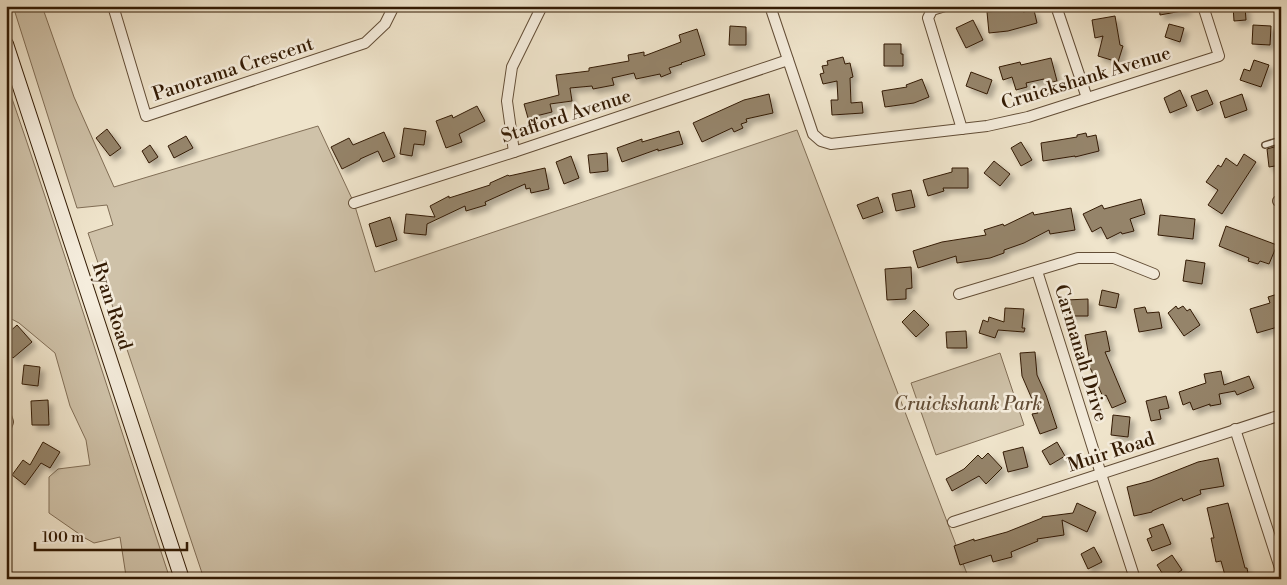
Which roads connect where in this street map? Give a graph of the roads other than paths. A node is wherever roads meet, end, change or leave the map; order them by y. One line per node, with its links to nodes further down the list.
1 (112, 6): 2 (street, Panorama Crescent)
2 (394, 6)
3 (542, 6): 14 (street)
4 (770, 6): 9 (street)
5 (945, 6): 11 (street)
6 (1056, 6): 10 (street)
7 (1203, 6): 10 (street, Cruickshank Avenue)
8 (6, 44): 27 (main road, Ryan Road)
9 (788, 60): 11 (street, Cruickshank Avenue); 14 (street, Stafford Avenue)
10 (1086, 98): 11 (street, Cruickshank Avenue)
11 (962, 129)
12 (1281, 140): 13 (lane)
13 (1265, 145)
14 (514, 152): 15 (street, Stafford Avenue)
15 (354, 203)
16 (1037, 271): 17 (street, Carmanah Drive); 18 (street, Carmanah Drive); 23 (street, Carmanah Drive)
17 (1154, 274)
18 (959, 294)
19 (1281, 414): 22 (street, Muir Road)
20 (6, 416): 21 (street)
21 (6, 427)
22 (1235, 429): 23 (street, Muir Road); 25 (street)
23 (1100, 474): 24 (street, Muir Road); 28 (street, Carmanah Drive)
24 (953, 522)
25 (1279, 558): 26 (street)
26 (1281, 571)
27 (182, 579)
28 (1135, 579)

